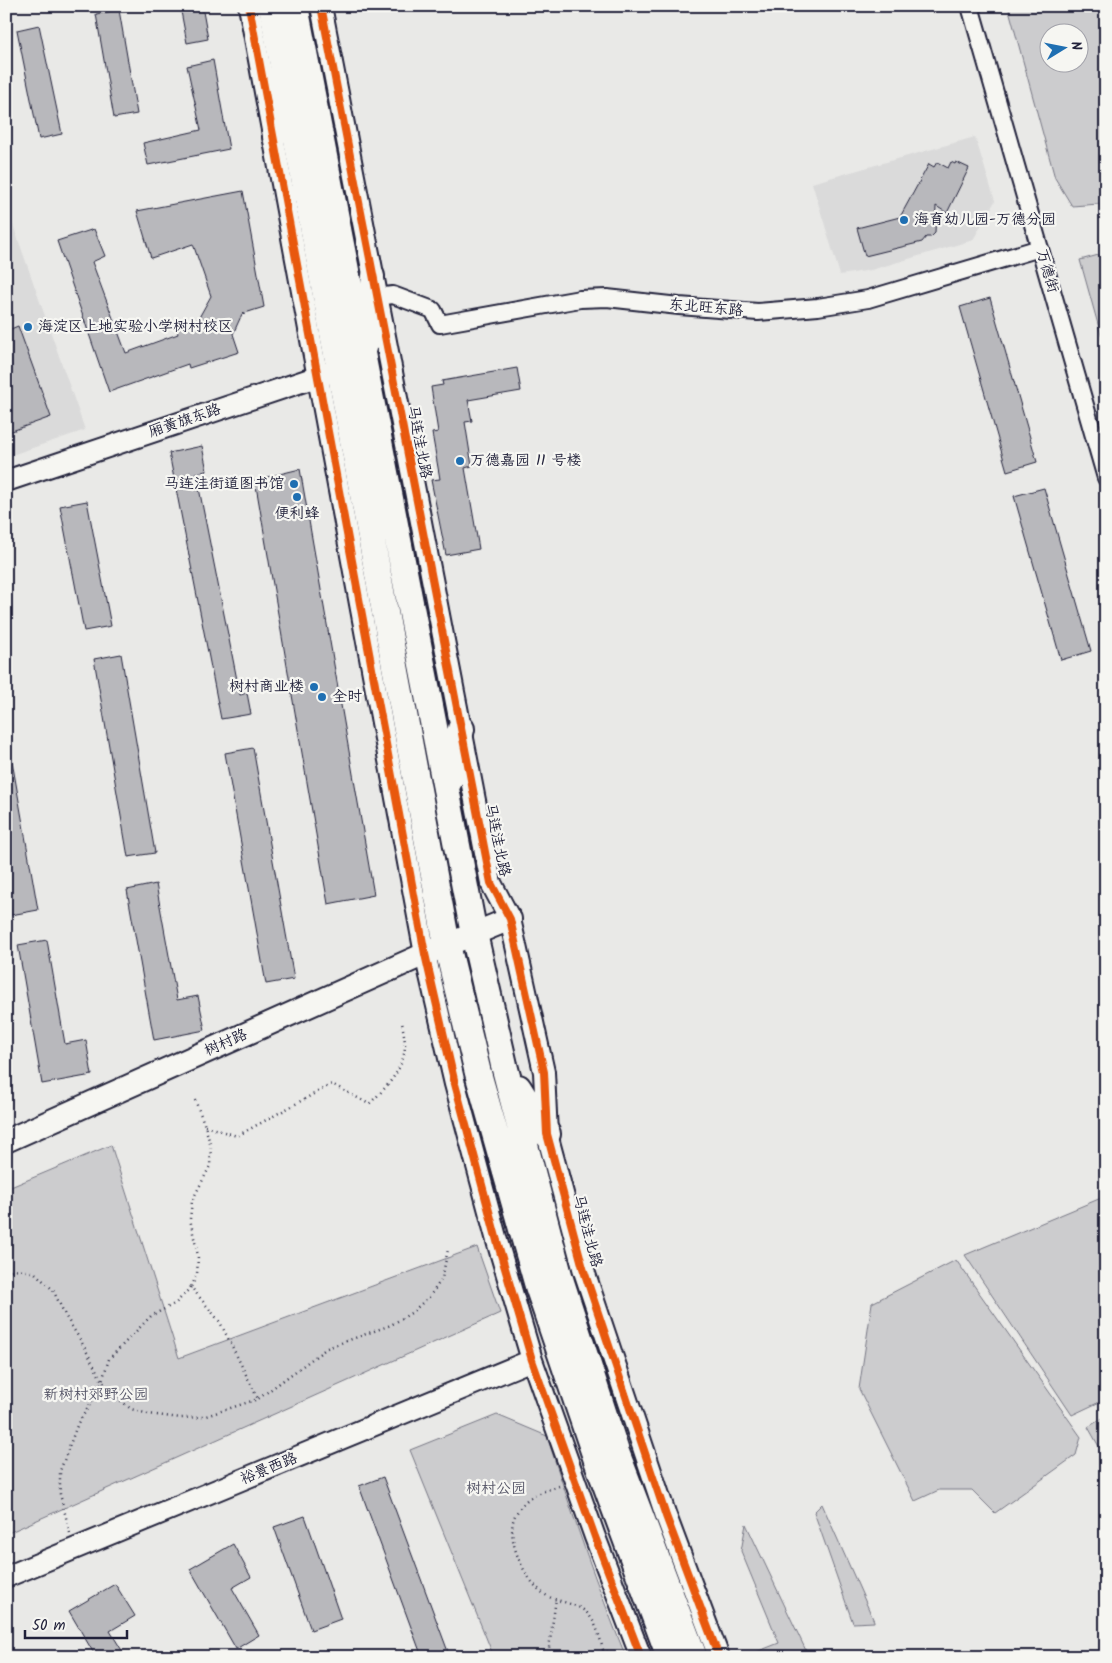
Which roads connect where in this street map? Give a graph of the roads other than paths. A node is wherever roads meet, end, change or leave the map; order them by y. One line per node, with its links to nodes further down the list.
1 (249, 6): 7 (street)
2 (272, 6): 6 (main road)
3 (295, 6): 10 (main road)
4 (321, 6): 9 (street, 马连洼北路)
5 (970, 6): 8 (street, 万德街)
6 (281, 55): 7 (main road); 10 (main road)
7 (274, 137): 10 (street)
8 (1040, 248): 9 (street, 东北旺东路); 11 (street, 万德街)
9 (375, 287): 10 (main road); 13 (street, 马连洼北路)
10 (341, 369): 12 (street, 厢黄旗东路); 14 (main road); 17 (main road)
11 (1106, 478)
12 (6, 480)
13 (461, 729): 14 (main road); 15 (street, 马连洼北路)
14 (446, 791): 16 (main road)
15 (510, 919): 16 (main road, 树村路); 19 (street, 马连洼北路)
16 (474, 934): 17 (main road, 树村路); 18 (main road)
17 (436, 949): 20 (main road, 树村路); 21 (street); 24 (main road)
18 (504, 1065): 19 (main road); 25 (main road)
19 (547, 1134): 26 (street, 马连洼北路)
20 (6, 1142)
21 (532, 1360): 22 (street, 裕景西路); 23 (street)
22 (6, 1577)
23 (641, 1657)
24 (670, 1657)
25 (694, 1657)
26 (719, 1657)

